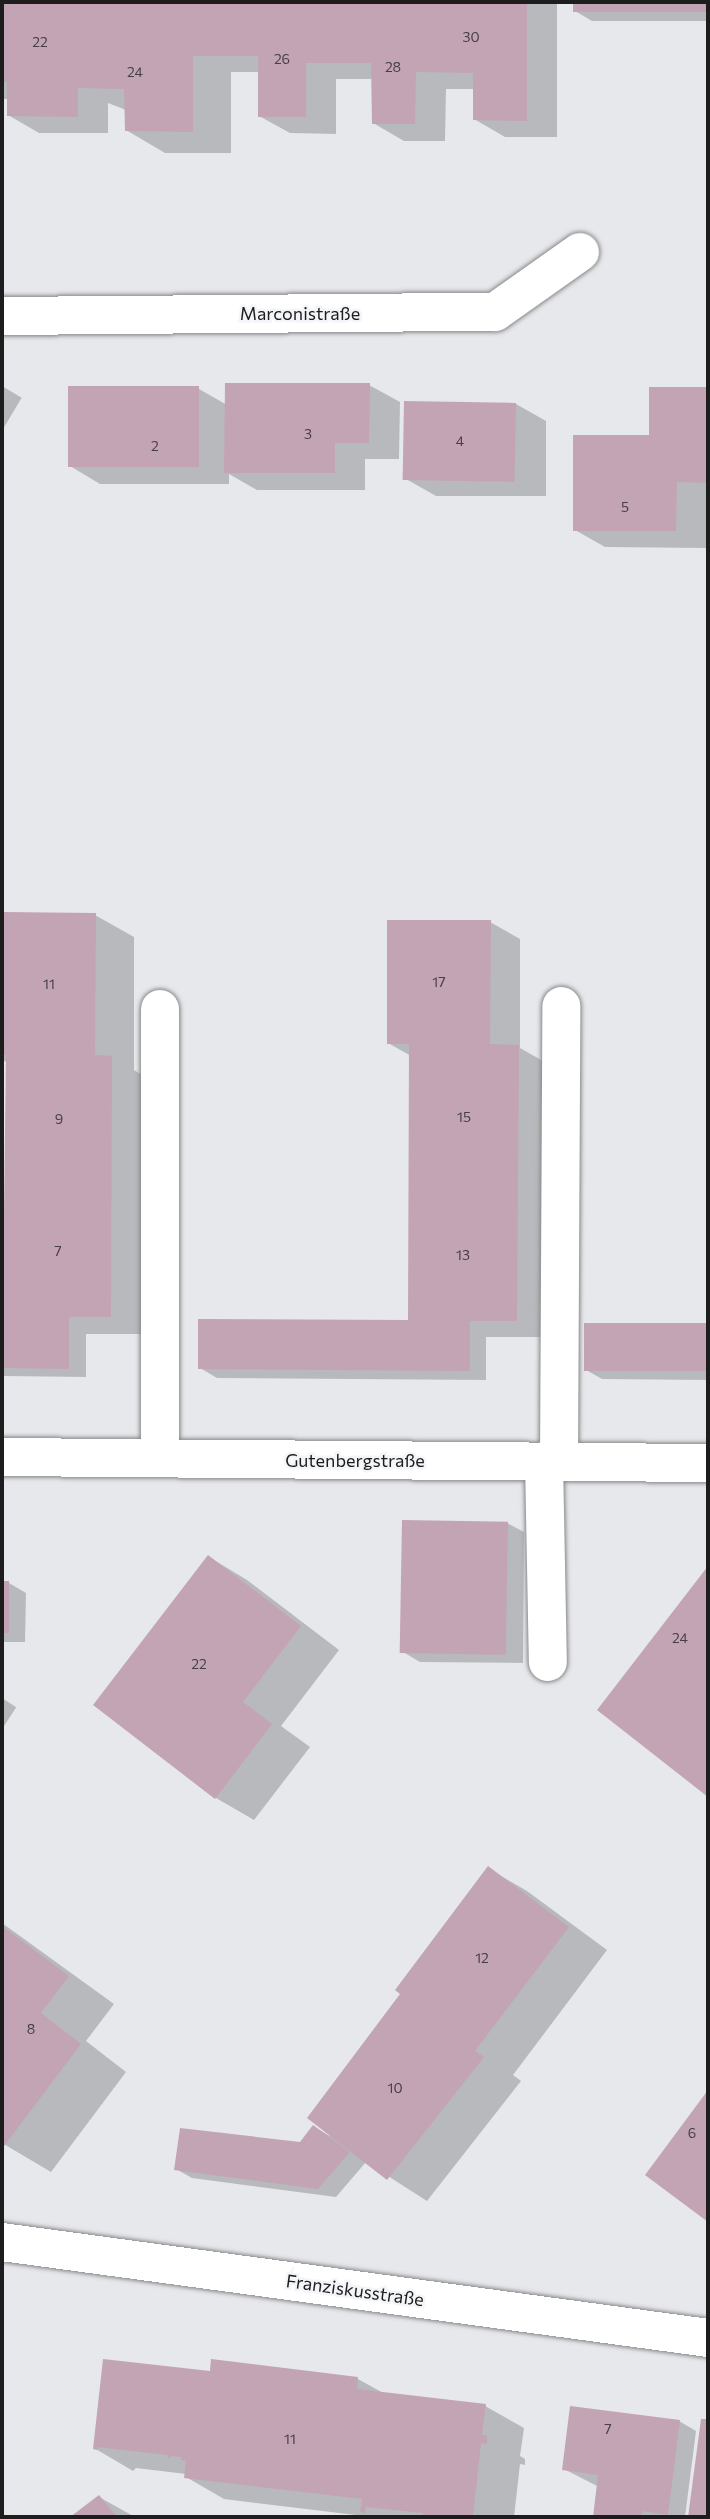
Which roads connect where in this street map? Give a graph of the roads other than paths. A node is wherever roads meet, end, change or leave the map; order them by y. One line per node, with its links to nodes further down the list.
1 (580, 253): 2 (street, Marconistraße)
2 (2, 316)
3 (561, 1006): 7 (street)
4 (160, 1009): 6 (street)
5 (2, 1457): 6 (street, Gutenbergstraße)
6 (160, 1458): 7 (street, Gutenbergstraße)
7 (551, 1461): 8 (street, Gutenbergstraße); 9 (street)
8 (708, 1463)
9 (548, 1662)
10 (2, 2242): 11 (street, Franziskusstraße)
11 (708, 2338)

